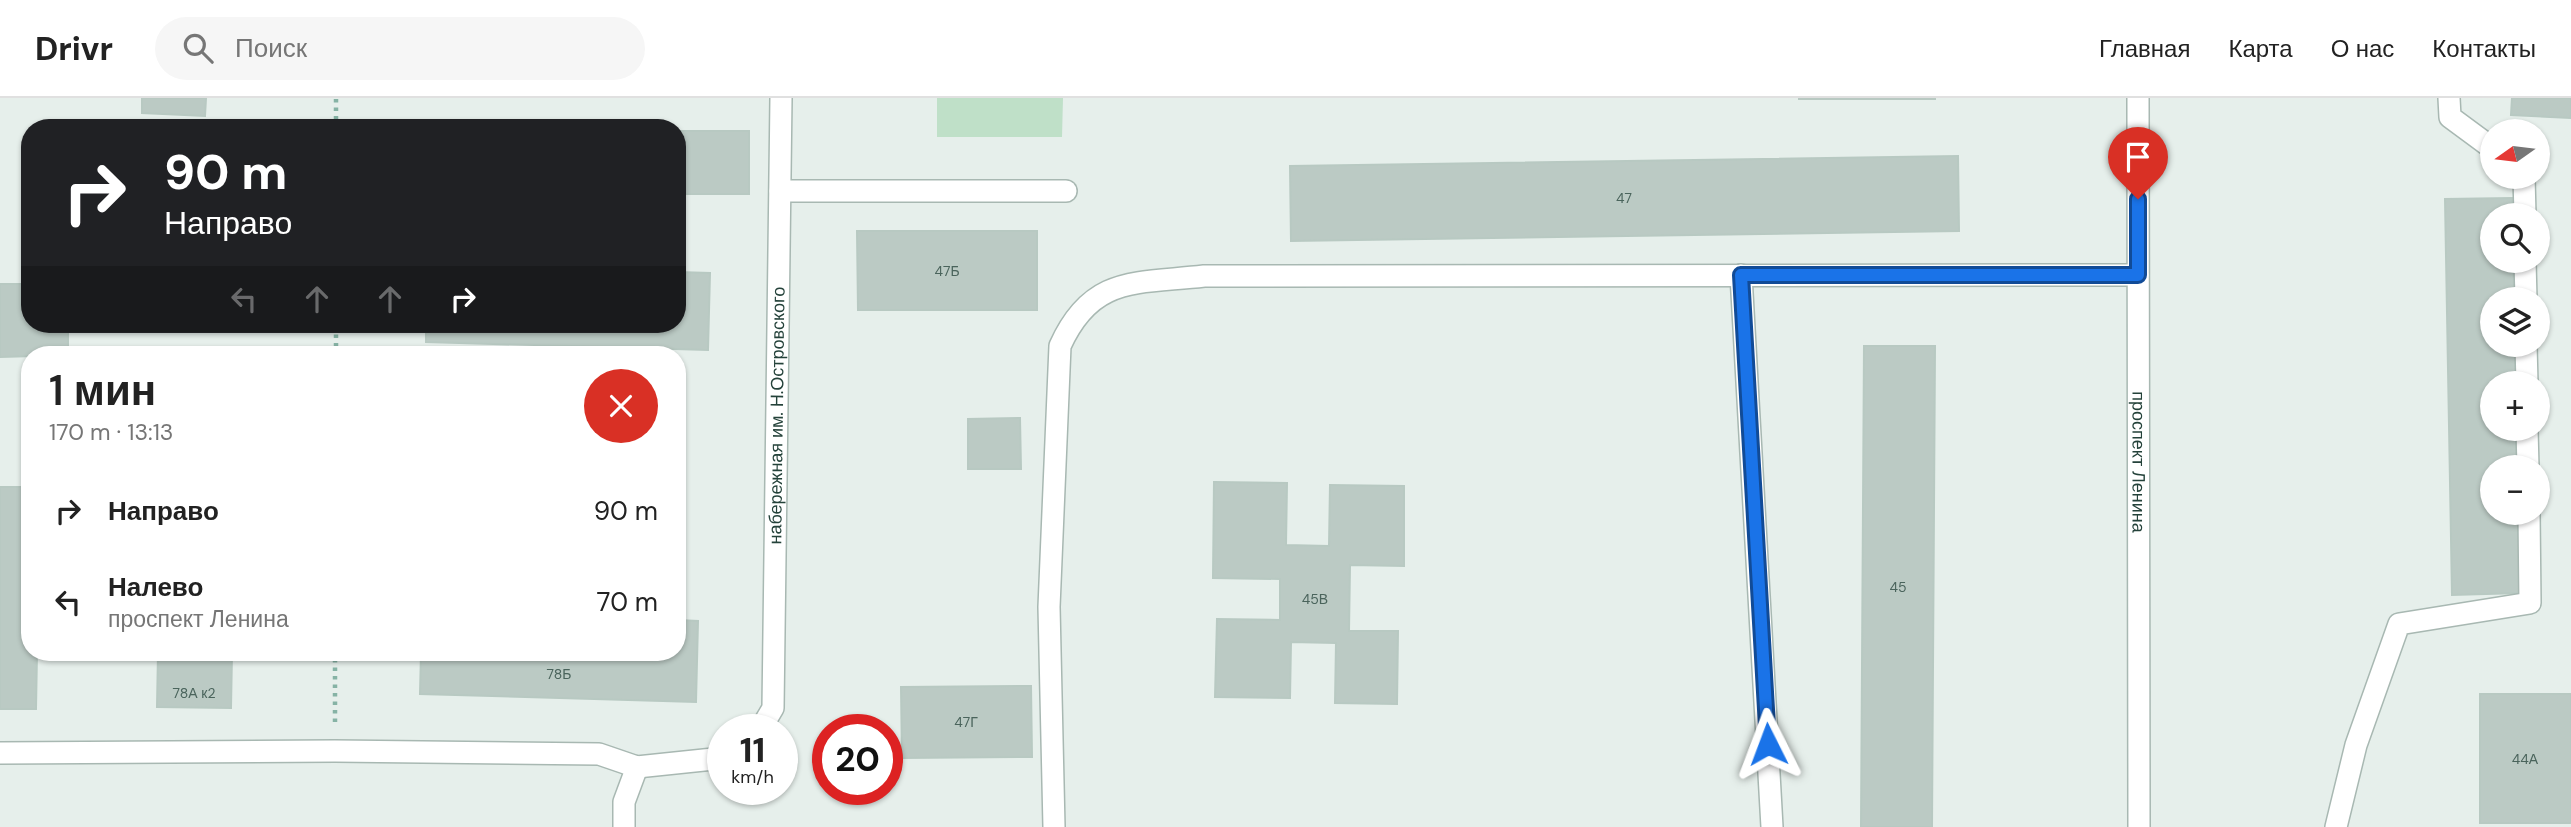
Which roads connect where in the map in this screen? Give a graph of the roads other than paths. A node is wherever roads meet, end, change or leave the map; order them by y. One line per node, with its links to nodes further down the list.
1 (781, 98): 5 (street, набережная им. Н.Островского)
2 (2138, 98): 8 (street, проспект Ленина)
3 (2449, 98): 4 (street)
4 (2480, 139)
5 (780, 191): 6 (street); 10 (street, набережная им. Н.Островского)
6 (1066, 191)
7 (1741, 275): 8 (street); 15 (street); 16 (street)
8 (2138, 275): 17 (street, проспект Ленина)
9 (2529, 525): 18 (street)
10 (769, 714)
11 (0, 753): 13 (street)
12 (707, 759): 13 (street)
13 (637, 766): 14 (street)
14 (624, 827)
15 (1054, 827)
16 (1772, 827)
17 (2139, 827)
18 (2336, 827)

